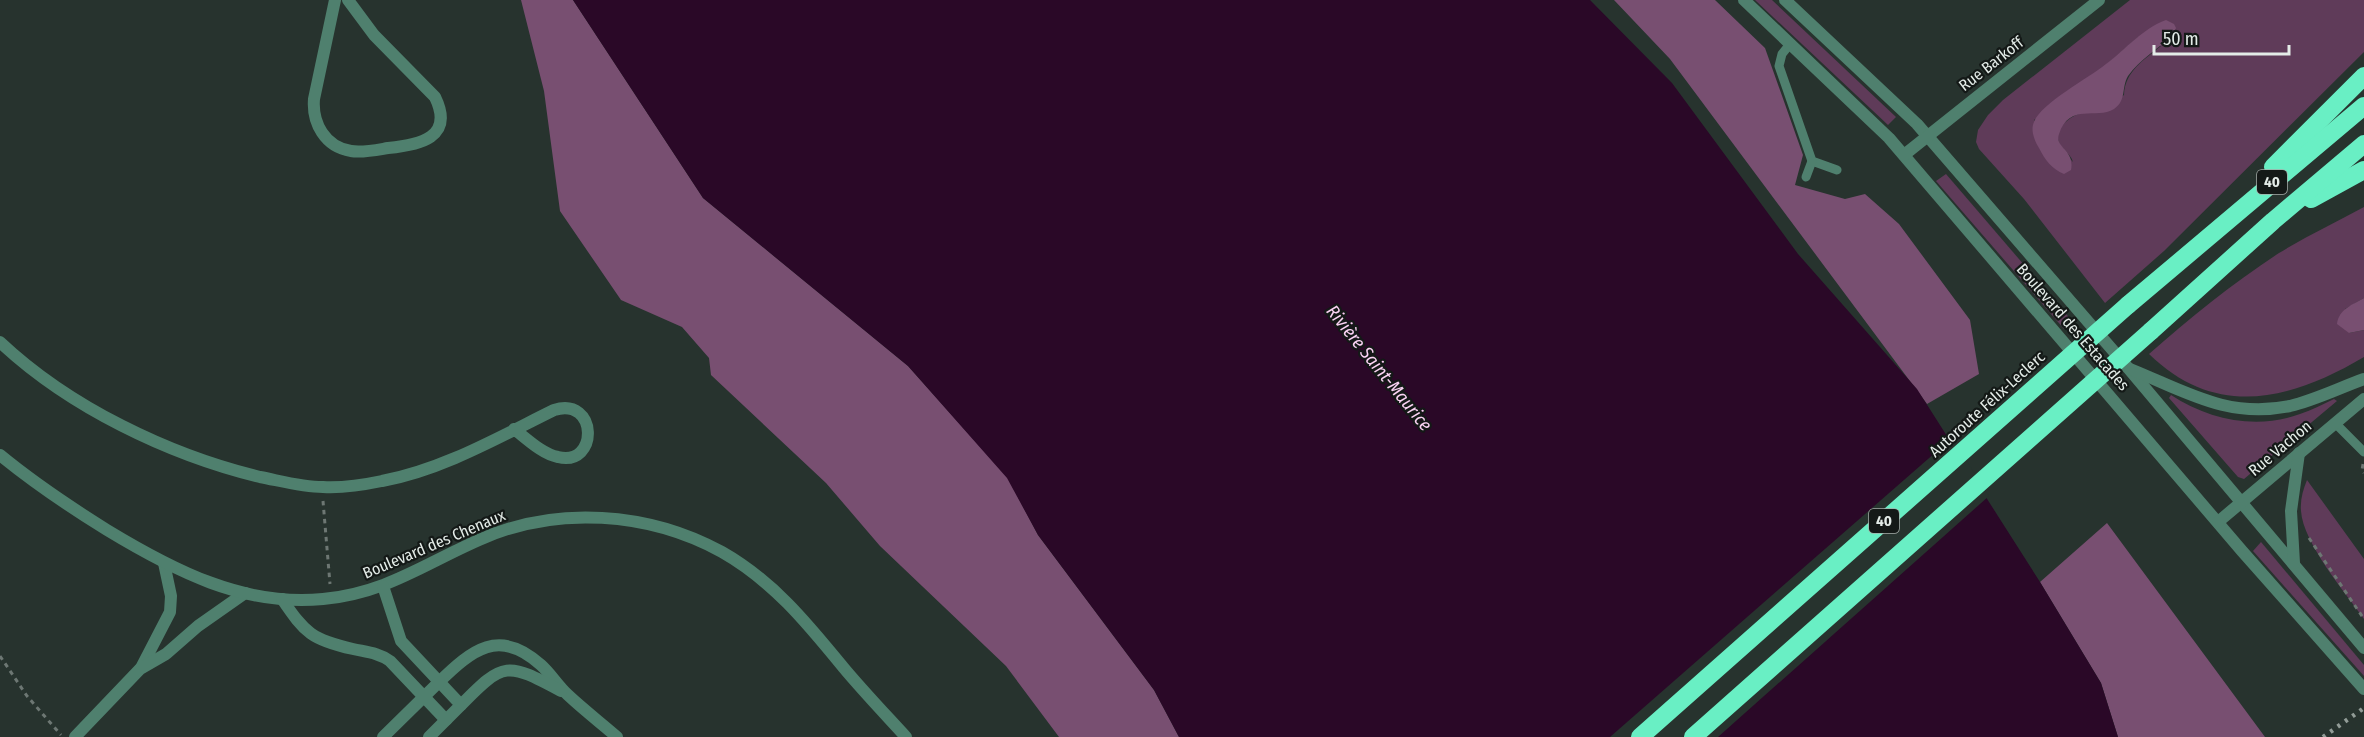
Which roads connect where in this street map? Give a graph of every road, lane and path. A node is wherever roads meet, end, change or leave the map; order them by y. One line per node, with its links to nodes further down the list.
1 (335, 0): 2 (street)
2 (348, 0)
3 (1744, 0): 6 (street, Boulevard des Estacades)
4 (1785, 0): 9 (street, Boulevard des Estacades)
5 (2100, 0): 9 (street, Rue Barkoff)
6 (1790, 45): 11 (street, Boulevard des Estacades); 12 (lane)
7 (2364, 76): 17 (highway)
8 (2364, 106): 17 (highway, Autoroute Félix-Leclerc / 40)
9 (1927, 135): 11 (street, Rue Barkoff); 19 (street, Boulevard des Estacades)
10 (2364, 144): 16 (highway, 40)
11 (1904, 155): 29 (street, Boulevard des Estacades)
12 (1812, 161): 13 (lane); 15 (lane)
13 (1837, 170)
14 (2364, 170): 16 (highway)
15 (1806, 177)
16 (2273, 221): 53 (highway, 40, bridge)
17 (2180, 260): 52 (highway, Autoroute Félix-Leclerc / 40, bridge)
18 (0, 342): 23 (street)
19 (2129, 369): 20 (street); 27 (street, Boulevard des Estacades)
20 (2364, 379)
21 (2364, 399): 22 (street, Rue Vachon)
22 (2335, 423): 24 (lane); 25 (street, Rue Vachon)
23 (514, 429): 23 (street)
24 (2364, 452)
25 (2299, 453): 27 (street, Rue Vachon); 31 (street)
26 (0, 455): 30 (street, Boulevard des Chenaux)
27 (2241, 502): 29 (street, Rue Vachon); 31 (street, Boulevard des Estacades)
28 (324, 520): 32 (path)
29 (2218, 522): 41 (street, Boulevard des Estacades)
30 (164, 563): 34 (street, Boulevard des Chenaux); 39 (street)
31 (2294, 563): 36 (street, Boulevard des Estacades)
32 (330, 573)
33 (382, 586): 35 (street, Boulevard des Chenaux); 40 (street); 51 (street, Boulevard des Chenaux)
34 (245, 593): 35 (street, Boulevard des Chenaux); 39 (street)
35 (282, 599): 43 (street)
36 (2364, 648)
37 (0, 656): 38 (path)
38 (2, 663): 46 (path)
39 (140, 669): 47 (street)
40 (439, 682): 42 (street); 43 (street); 44 (street)
41 (2364, 689)
42 (567, 694): 44 (street); 50 (street)
43 (424, 697): 45 (street); 48 (street)
44 (461, 705): 45 (street)
45 (446, 720): 49 (street)
46 (61, 737)
47 (75, 737)
48 (383, 737)
49 (429, 737)
50 (617, 737)
51 (906, 737)
52 (1640, 737)
53 (1693, 737)

